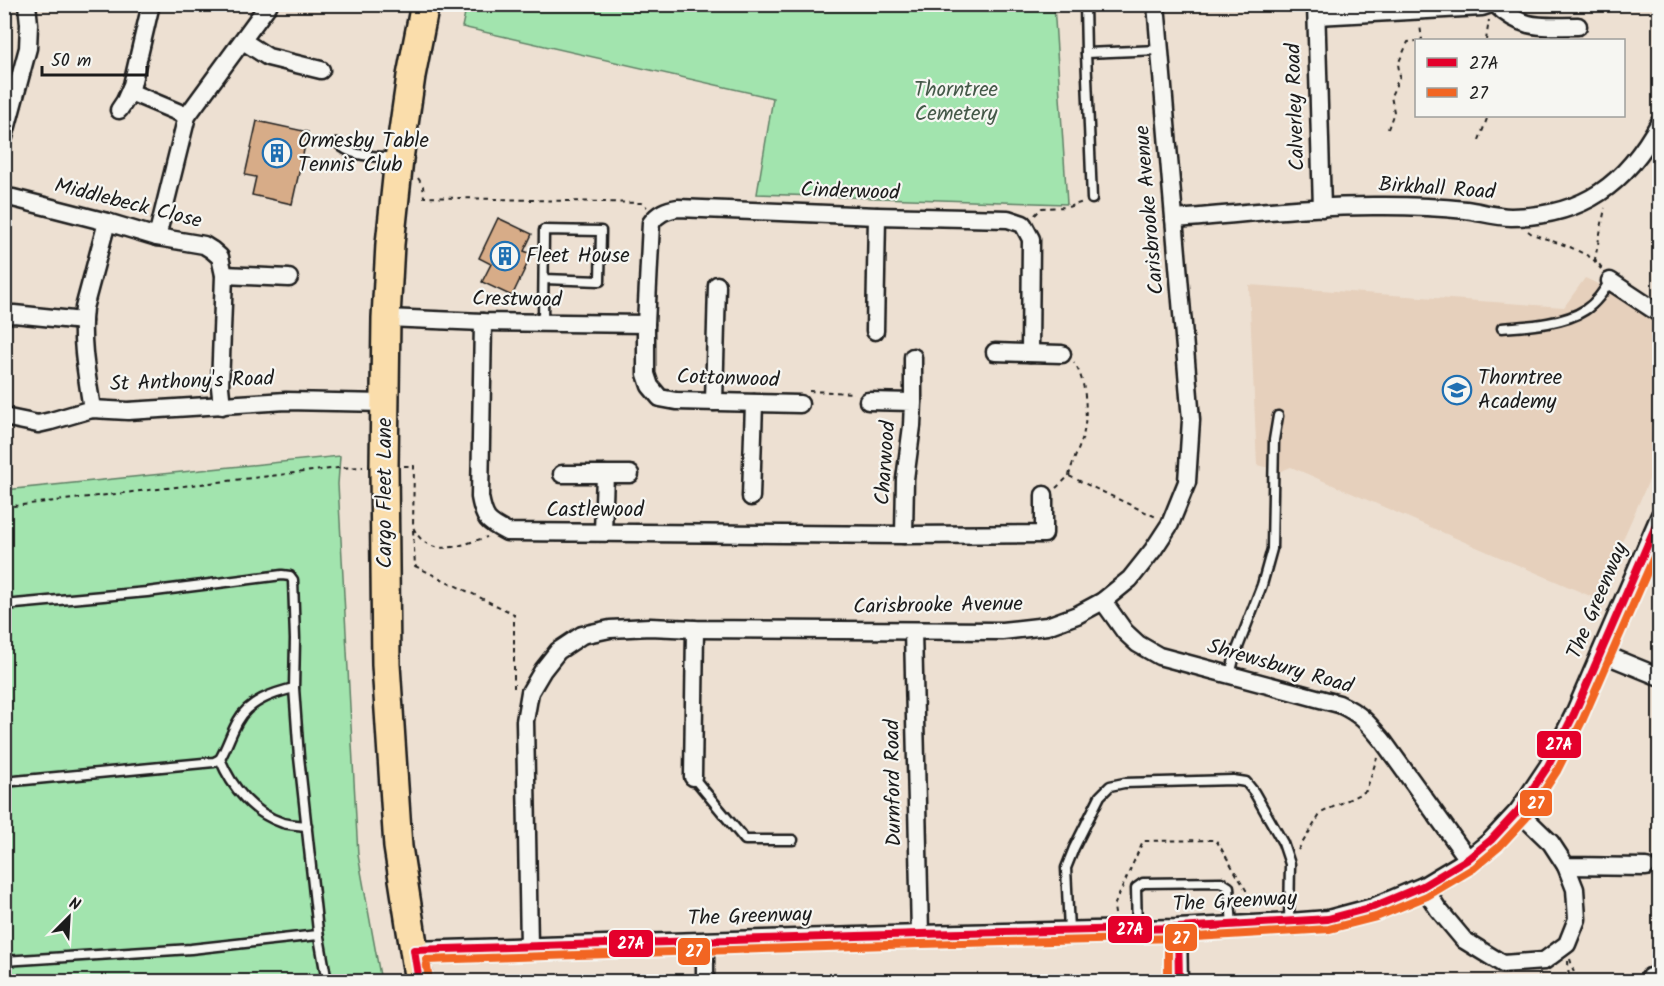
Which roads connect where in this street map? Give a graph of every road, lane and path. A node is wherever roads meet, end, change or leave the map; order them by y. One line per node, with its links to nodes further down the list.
1 (27, 4): 22 (street)
2 (151, 4): 16 (street)
3 (269, 4): 11 (street)
4 (425, 4): 25 (main road, Cargo Fleet Lane)
5 (1085, 4): 14 (lane)
6 (1156, 4): 13 (street, Carisbrooke Avenue)
7 (1492, 8): 8 (street); 9 (street); 10 (path)
8 (1316, 10): 29 (street, Calverley Road)
9 (1578, 26)
10 (1486, 39)
11 (243, 41): 15 (street); 18 (street)
12 (1415, 41): 21 (path)
13 (1159, 50): 14 (lane); 33 (street, Carisbrooke Avenue)
14 (1086, 53): 28 (lane)
15 (321, 70)
16 (130, 92): 17 (street); 18 (street)
17 (118, 110)
18 (187, 116): 35 (street)
19 (1488, 117): 23 (path)
20 (1659, 122): 26 (street, Birkhall Road)
21 (1388, 129)
22 (4, 137)
23 (1479, 140)
24 (338, 143): 25 (lane)
25 (399, 159): 30 (path); 44 (main road, Cargo Fleet Lane)
26 (1610, 187): 32 (street, Birkhall Road); 40 (path)
27 (4, 198): 34 (street, Middlebeck Close)
28 (1092, 199): 36 (path)
29 (1322, 208): 32 (street, Birkhall Road); 33 (street, Birkhall Road)
30 (657, 215): 31 (street, Cinderwood); 48 (street)
31 (877, 216): 36 (street, Cinderwood); 50 (street)
32 (1509, 217): 40 (path)
33 (1174, 219): 74 (street, Carisbrooke Avenue)
34 (107, 222): 35 (street, Middlebeck Close); 45 (street)
35 (157, 237): 37 (street, Middlebeck Close)
36 (1031, 239): 52 (street)
37 (224, 275): 38 (street); 61 (street, Middlebeck Close)
38 (289, 278)
39 (544, 279): 39 (lane); 47 (lane)
40 (1610, 281): 42 (street); 49 (lane)
41 (717, 285): 56 (street)
42 (1659, 314)
43 (4, 315): 45 (street)
44 (386, 318): 46 (street, Crestwood); 58 (main road, Cargo Fleet Lane)
45 (82, 321): 62 (street)
46 (483, 322): 47 (street, Crestwood); 76 (street)
47 (543, 323): 48 (street, Crestwood)
48 (646, 324): 56 (street, Cottonwood)
49 (1502, 328)
50 (874, 331)
51 (995, 352): 52 (street)
52 (1030, 353): 53 (street)
53 (1062, 354): 69 (path)
54 (913, 357): 57 (street)
55 (868, 401): 57 (street, Charwood); 60 (path)
56 (714, 402): 59 (street, Cottonwood)
57 (913, 402): 78 (street, Charwood)
58 (385, 403): 61 (street, St Anthony's Road); 65 (main road, Cargo Fleet Lane)
59 (754, 403): 60 (street, Cottonwood); 71 (street)
60 (800, 404)
61 (222, 406): 62 (street, St Anthony's Road)
62 (92, 409): 64 (street, St Anthony's Road)
63 (1278, 416): 84 (lane)
64 (4, 417)
65 (384, 466): 72 (path); 75 (path); 110 (main road, Cargo Fleet Lane)
66 (562, 474): 67 (street)
67 (605, 474): 68 (street); 77 (street)
68 (630, 474)
69 (1069, 476): 70 (path); 74 (path)
70 (1044, 495): 78 (street, Castlewood)
71 (752, 497)
72 (4, 507)
73 (1659, 515): 83 (street, The Greenway)
74 (1170, 524): 79 (street, Carisbrooke Avenue)
75 (413, 527): 76 (path); 87 (path)
76 (507, 532): 77 (street, Castlewood)
77 (603, 532): 78 (street, Castlewood)
78 (904, 536)
79 (1103, 601): 82 (street, Carisbrooke Avenue); 84 (street, Shrewsbury Road)
80 (4, 605): 86 (lane)
81 (694, 629): 82 (street, Carisbrooke Avenue); 87 (street, Carisbrooke Avenue); 90 (street)
82 (913, 631): 105 (street, Durnford Road)
83 (1600, 653): 85 (street); 92 (street, The Greenway)
84 (1230, 675): 88 (street, Shrewsbury Road)
85 (1659, 677)
86 (294, 688): 89 (lane); 93 (lane)
87 (530, 692): 109 (street, Carisbrooke Avenue)
88 (1383, 741): 95 (street, Shrewsbury Road); 96 (path)
89 (220, 759): 91 (lane); 93 (lane)
90 (693, 777): 94 (lane)
91 (4, 782)
92 (1518, 811): 95 (street, The Greenway); 97 (street)
93 (307, 826): 106 (lane)
94 (793, 840)
95 (1468, 859): 99 (street, The Greenway)
96 (1290, 864): 100 (lane); 104 (lane)
97 (1566, 866): 98 (street); 108 (street)
98 (1646, 867)
99 (1423, 886): 100 (street, The Greenway); 108 (street)
100 (1289, 922): 101 (street, The Greenway)
101 (1232, 925): 102 (street, The Greenway); 103 (lane)
102 (1178, 928): 103 (street, The Greenway); 115 (street)
103 (1137, 929): 104 (street, The Greenway)
104 (1069, 930): 105 (street, The Greenway)
105 (920, 934): 107 (street, The Greenway)
106 (318, 935): 111 (lane); 112 (lane)
107 (705, 941): 109 (street, The Greenway); 114 (street)
108 (1566, 944): 116 (path); 117 (path)
109 (529, 946): 110 (street, The Greenway)
110 (414, 950): 113 (main road, Cargo Fleet Lane)
111 (4, 961)
112 (327, 981)
113 (419, 981)
114 (705, 981)
115 (1179, 981)
116 (1569, 981)
117 (1583, 981)

